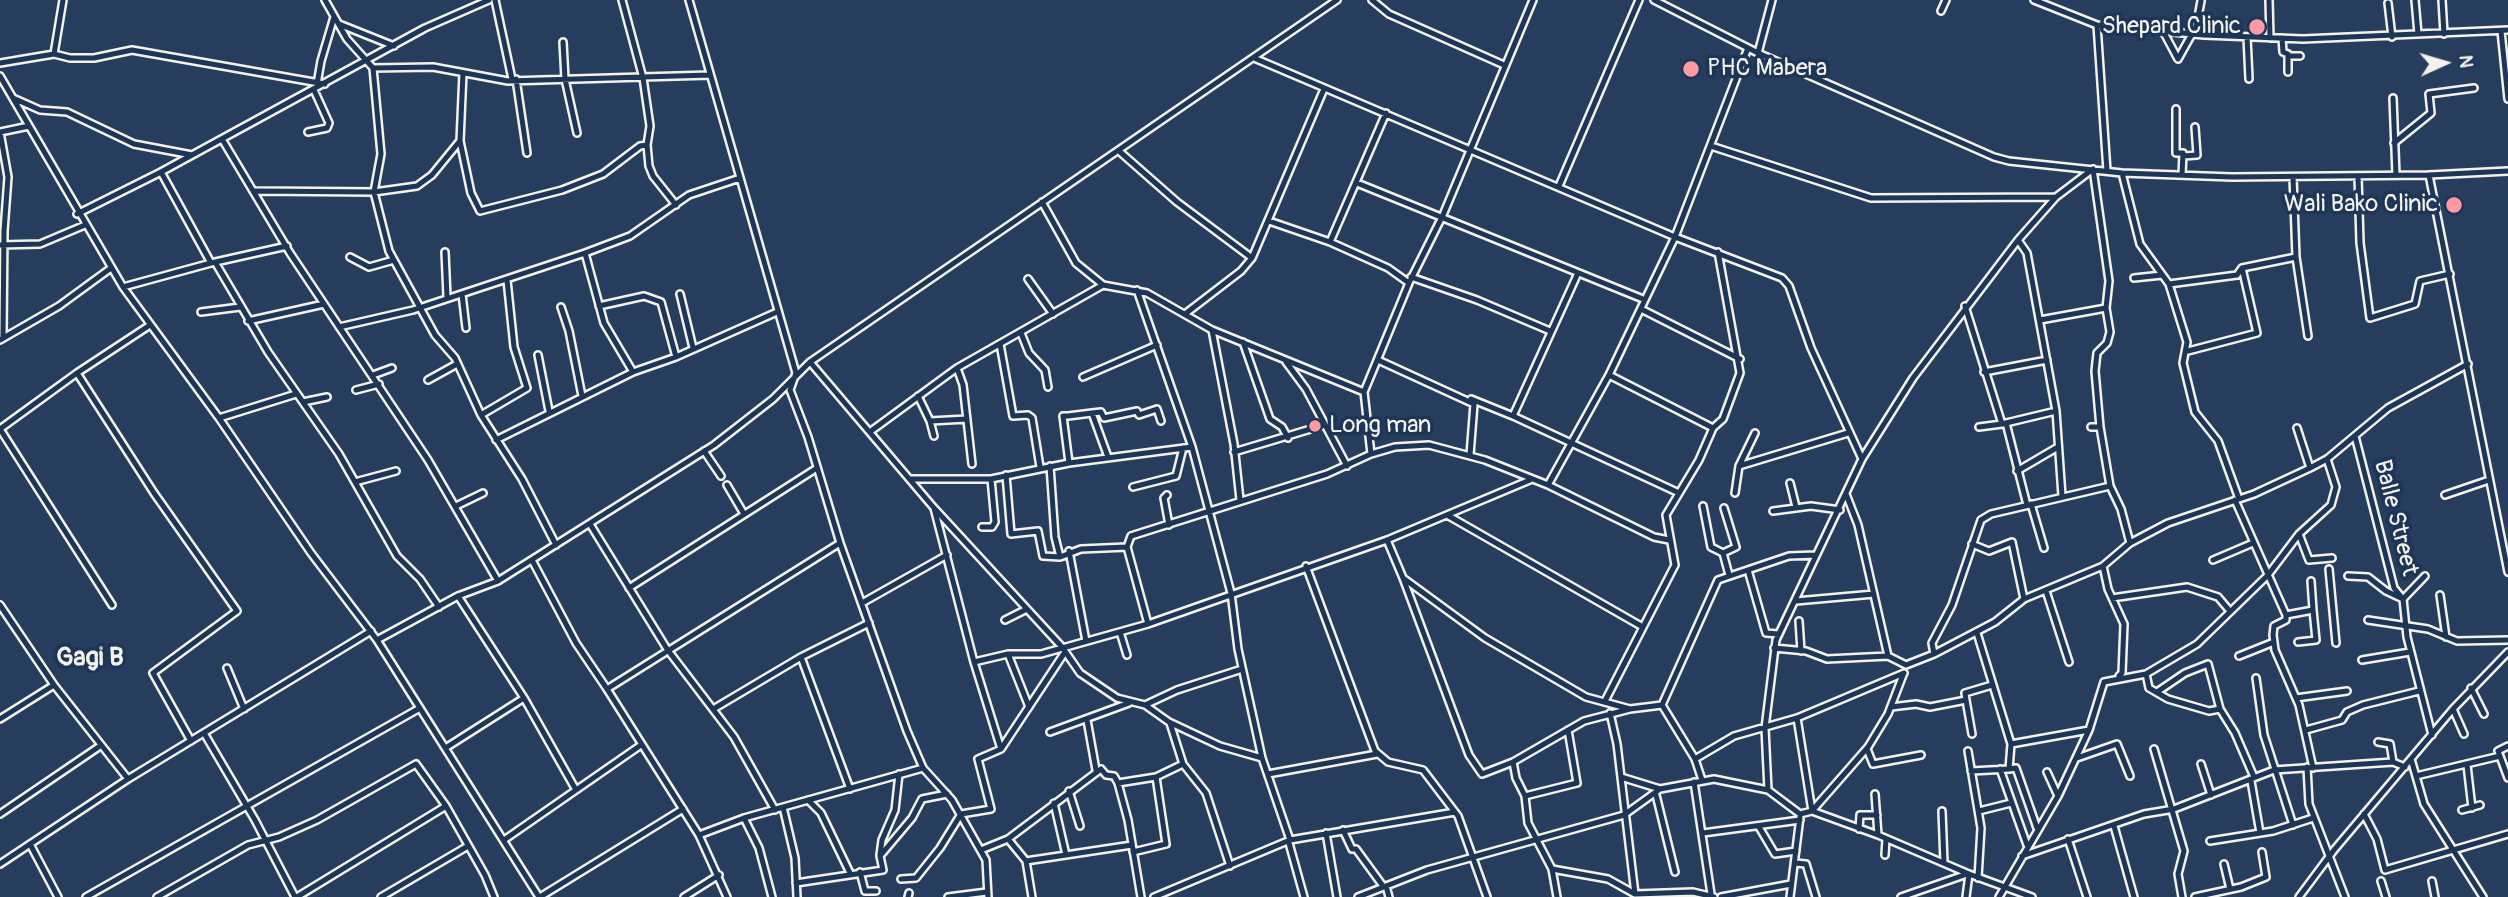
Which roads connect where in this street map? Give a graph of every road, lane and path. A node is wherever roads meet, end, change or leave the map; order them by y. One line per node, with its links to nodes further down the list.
1 (63, 0): 37 (street)
2 (325, 0): 21 (street)
3 (489, 0): 34 (street)
4 (495, 0): 50 (street)
5 (622, 0): 49 (street)
6 (689, 0): 47 (street)
7 (1336, 0): 40 (street)
8 (1372, 0): 43 (street)
9 (1533, 0): 43 (street)
10 (1639, 0): 88 (street)
11 (1654, 0): 35 (street)
12 (1772, 0): 36 (street)
13 (1946, 0): 20 (street)
14 (2034, 0): 23 (street)
15 (2269, 0): 31 (street)
16 (2415, 0): 27 (street)
17 (2442, 0): 28 (street)
18 (2201, 1): 26 (street)
19 (2388, 3): 30 (street)
20 (1941, 10)
21 (334, 17): 22 (street); 53 (street)
22 (338, 24): 34 (street); 41 (street)
23 (2097, 25): 24 (street); 77 (street)
24 (2163, 31): 26 (street); 26 (street)
25 (2505, 31): 28 (street); 58 (street)
26 (2194, 33): 29 (street)
27 (2418, 34): 28 (street); 30 (street)
28 (2444, 34)
29 (2247, 37): 31 (street); 52 (street)
30 (2392, 37): 32 (street)
31 (2270, 38): 32 (street)
32 (2282, 38): 38 (street)
33 (563, 41): 51 (street)
34 (394, 46): 41 (street)
35 (1748, 48): 36 (street); 69 (street)
36 (1758, 53): 76 (street)
37 (54, 54): 42 (street); 53 (street)
38 (2288, 56): 39 (street); 45 (street)
39 (2300, 56)
40 (1254, 58): 55 (street); 71 (street)
41 (369, 61): 44 (street); 53 (street)
42 (0, 63)
43 (1504, 65): 70 (street)
44 (373, 68): 46 (street); 90 (street)
45 (2288, 72)
46 (463, 73): 50 (street); 66 (street)
47 (710, 75): 49 (street); 86 (street)
48 (0, 76): 56 (street)
49 (643, 78): 51 (street); 68 (street)
50 (514, 79): 51 (street); 72 (street)
51 (565, 79): 64 (street)
52 (2249, 79)
53 (316, 87): 63 (street); 65 (street)
54 (2474, 88): 67 (street)
55 (1324, 89): 60 (street); 96 (street)
56 (13, 98): 61 (street); 74 (street)
57 (2393, 98): 67 (street)
58 (2508, 99)
59 (2175, 109): 75 (street)
60 (1386, 113): 70 (street); 87 (street)
61 (29, 126): 73 (street); 94 (street)
62 (2195, 127): 75 (street)
63 (309, 132)
64 (577, 133)
65 (222, 139): 74 (street); 89 (street)
66 (460, 141): 68 (street); 90 (street)
67 (2394, 144): 82 (street)
68 (647, 145): 93 (street)
69 (1711, 146): 91 (street); 98 (street)
70 (1469, 148): 88 (street); 95 (street)
71 (1119, 151): 92 (street); 108 (street)
72 (527, 153)
73 (2, 155): 101 (street)
74 (193, 155): 79 (street)
75 (2183, 156): 81 (street)
76 (2093, 170): 77 (street); 91 (street); 135 (street)
77 (2107, 171): 80 (street)
78 (2508, 171): 83 (street)
79 (161, 172): 94 (street); 110 (street)
80 (2122, 173): 81 (street); 116 (street)
81 (2182, 175): 85 (street)
82 (2396, 175): 83 (street); 84 (street)
83 (2428, 175): 115 (street)
84 (2358, 176): 85 (street); 115 (street)
85 (2293, 177): 107 (street)
86 (740, 178): 93 (street); 138 (street)
87 (1357, 183): 95 (street); 100 (street)
88 (1559, 186): 98 (street)
89 (255, 191): 90 (street); 102 (street)
90 (374, 192): 109 (street)
91 (2056, 197): 99 (street)
92 (1042, 202): 122 (street); 162 (street)
93 (676, 205): 105 (street)
94 (77, 214): 97 (street)
95 (1443, 215): 113 (street); 120 (street)
96 (1269, 221): 100 (street); 108 (street)
97 (85, 225): 101 (street); 111 (street)
98 (1675, 237): 104 (street); 128 (street)
99 (2018, 240): 131 (street); 141 (street)
100 (1330, 242): 120 (street)
101 (3, 245): 114 (street)
102 (287, 246): 110 (street); 129 (street)
103 (445, 252): 127 (street)
104 (1718, 252): 158 (street); 204 (street)
105 (585, 253): 119 (street); 130 (street)
106 (350, 257): 109 (street)
107 (2296, 257): 112 (street); 149 (street)
108 (1252, 258): 140 (street)
109 (394, 260): 133 (street)
110 (213, 262): 123 (street); 132 (street)
111 (111, 268): 123 (street); 150 (street)
112 (2242, 268): 121 (street); 155 (street)
113 (1578, 273): 128 (street); 147 (street)
114 (2, 274): 150 (street)
115 (2450, 274): 164 (street)
116 (2162, 275): 117 (street); 121 (street)
117 (2134, 278)
118 (1028, 279): 139 (street)
119 (507, 280): 125 (street); 188 (street)
120 (1410, 280): 147 (street); 160 (street)
121 (2169, 284): 155 (street)
122 (1102, 285): 124 (street); 139 (street)
123 (123, 287): 143 (street)
124 (1137, 290): 140 (street); 153 (street)
125 (462, 294): 127 (street); 145 (street)
126 (680, 295): 154 (street)
127 (447, 297): 133 (street)
128 (1643, 299): 136 (street)
129 (324, 304): 142 (street); 144 (street)
130 (599, 306): 157 (street); 167 (street)
131 (1965, 306): 168 (street); 219 (street)
132 (240, 307): 137 (street); 142 (street)
133 (419, 307): 144 (street); 163 (street)
134 (561, 307): 180 (street)
135 (2106, 308): 141 (street); 198 (street)
136 (1640, 309): 158 (street); 172 (street)
137 (201, 312)
138 (777, 312): 154 (street); 170 (street)
139 (1053, 314): 148 (street)
140 (1185, 314): 146 (street)
141 (2040, 320): 161 (street)
142 (248, 321): 179 (street)
143 (150, 326): 169 (street); 190 (street)
144 (339, 327): 171 (street)
145 (466, 328)
146 (1212, 330): 151 (street); 214 (street)
147 (1550, 331): 189 (street)
148 (1021, 333): 152 (street); 176 (street)
149 (2308, 337)
150 (2, 338)
151 (1243, 342): 159 (street); 207 (street)
152 (1000, 344): 166 (street); 225 (street)
153 (1157, 345): 173 (street); 210 (street)
154 (693, 348): 157 (street)
155 (2188, 351): 249 (street)
156 (538, 355): 185 (street)
157 (677, 358): 167 (street)
158 (1740, 359): 199 (street)
159 (1284, 360): 178 (street); 195 (street)
160 (1378, 360): 178 (street); 184 (street)
161 (2047, 360): 168 (street); 186 (street)
162 (810, 362): 170 (street); 202 (street)
163 (457, 364): 174 (street); 188 (street)
164 (2468, 364): 206 (street); 235 (street)
165 (392, 368): 171 (street)
166 (957, 368): 181 (street); 191 (street)
167 (633, 372): 180 (street)
168 (1984, 372): 194 (street)
169 (78, 373): 201 (street); 391 (street)
170 (796, 373): 213 (street); 226 (street)
171 (373, 375): 175 (street)
172 (1609, 375): 199 (street); 209 (street)
173 (1083, 377)
174 (428, 380)
175 (379, 384): 177 (street); 252 (street)
176 (1048, 387)
177 (356, 390)
178 (1364, 392): 215 (street)
179 (296, 394): 183 (street); 190 (street)
180 (582, 396): 185 (street)
181 (918, 396): 192 (street); 202 (street)
182 (327, 397): 183 (street)
183 (303, 402): 236 (street)
184 (1474, 404): 189 (street); 216 (street)
185 (549, 411): 208 (street)
186 (2056, 411): 194 (street); 211 (street)
187 (1092, 413): 193 (street); 217 (street); 220 (street)
188 (481, 415): 208 (street)
189 (1513, 416): 209 (street)
190 (219, 418): 321 (street)
191 (967, 419): 192 (street); 221 (street)
192 (930, 421): 205 (street)
193 (1161, 421)
194 (2004, 424): 196 (street); 229 (street)
195 (1324, 425): 207 (street); 223 (street)
196 (1979, 427)
197 (2091, 427): 198 (street)
198 (2100, 427): 241 (street)
199 (1713, 428): 243 (street)
200 (2297, 428): 227 (street)
201 (0, 429): 307 (street)
202 (871, 431): 233 (street)
203 (1755, 433): 224 (street)
204 (1847, 433): 219 (street); 224 (street)
205 (934, 436)
206 (2355, 436): 218 (street); 304 (street, Balle Street)
207 (1288, 438): 214 (street)
208 (496, 440): 272 (street)
209 (1573, 443): 239 (street); 243 (street)
210 (1192, 447): 212 (street); 259 (street)
211 (2058, 447): 229 (street); 248 (street)
212 (1183, 448): 217 (street); 240 (street)
213 (704, 451): 231 (street); 262 (street)
214 (1234, 452): 250 (street)
215 (1371, 454): 216 (street); 223 (street)
216 (1470, 455): 234 (street)
217 (1108, 457): 220 (street)
218 (2327, 458): 227 (street); 265 (street)
219 (1862, 459): 245 (street)
220 (1069, 463): 222 (street)
221 (972, 464)
222 (1050, 466): 225 (street); 279 (street)
223 (1347, 466): 250 (street)
224 (1739, 466): 244 (street)
225 (1041, 467): 230 (street)
226 (817, 468): 260 (street); 268 (street)
227 (2310, 468): 249 (street)
228 (396, 471): 236 (street)
229 (2017, 471): 251 (street)
230 (1006, 475): 232 (street); 279 (street)
231 (721, 477)
232 (990, 478): 233 (street); 264 (street)
233 (911, 479): 255 (street)
234 (1530, 480): 239 (street); 261 (street)
235 (2488, 481): 247 (street); 287 (street)
236 (355, 482): 308 (street)
237 (1790, 483): 254 (street)
238 (727, 485): 260 (street)
239 (1548, 485): 267 (street)
240 (1133, 486)
241 (2110, 486): 248 (street); 269 (street)
242 (483, 492): 252 (street)
243 (1679, 493): 267 (street)
244 (1735, 493)
245 (1846, 494): 257 (street); 298 (street)
246 (1167, 495): 263 (street)
247 (2445, 495)
248 (2062, 496): 251 (street)
249 (2237, 499): 269 (street); 270 (street)
250 (1240, 500): 259 (street)
251 (2029, 504): 271 (street); 274 (street)
252 (456, 506): 293 (street)
253 (1703, 506): 276 (street)
254 (1796, 507): 257 (street); 258 (street)
255 (934, 508): 277 (street); 309 (street)
256 (1724, 508): 276 (street)
257 (1840, 510): 278 (street)
258 (1773, 511)
259 (1208, 512): 263 (street); 297 (street)
260 (744, 514): 295 (street)
261 (1447, 515): 266 (street); 319 (street)
262 (590, 524): 272 (street); 295 (street)
263 (1168, 525): 273 (street)
264 (982, 527)
265 (2299, 534): 280 (street); 289 (street)
266 (1387, 540): 283 (street); 292 (street)
267 (1669, 541): 319 (street)
268 (840, 543): 305 (street); 333 (street)
269 (2130, 543): 284 (street)
270 (2253, 543): 282 (street); 289 (street)
271 (1972, 544): 302 (street); 339 (street)
272 (556, 545): 281 (street)
273 (1127, 547): 275 (street); 318 (street)
274 (2044, 548)
275 (1069, 551): 279 (street); 328 (street)
276 (1723, 553): 288 (street)
277 (947, 555): 305 (street); 345 (street)
278 (1815, 555): 286 (street); 303 (street)
279 (1060, 556)
280 (2332, 558)
281 (533, 560): 293 (street); 357 (street)
282 (2213, 560)
283 (1306, 566): 297 (street); 402 (street)
284 (2103, 566): 296 (street); 301 (street)
285 (2329, 569): 331 (street)
286 (1748, 570): 288 (street); 324 (street)
287 (2508, 572)
288 (1729, 575): 367 (street)
289 (2268, 575): 310 (street); 312 (street)
290 (2348, 576): 304 (street)
291 (2425, 576): 304 (street)
292 (1404, 578): 364 (street); 409 (street)
293 (498, 581): 300 (street)
294 (2311, 581): 311 (street)
295 (629, 588): 333 (street)
296 (2046, 591): 302 (street); 346 (street)
297 (1231, 593): 318 (street); 349 (street)
298 (1874, 594): 303 (street); 341 (street)
299 (2440, 595): 325 (street)
300 (457, 596): 308 (street); 361 (street)
301 (2112, 597): 310 (street); 352 (street)
302 (2024, 599): 323 (street)
303 (1796, 601): 324 (street)
304 (2403, 602): 320 (street)
305 (862, 603): 317 (street)
306 (0, 605): 313 (street)
307 (112, 605)
308 (439, 607): 326 (street)
309 (1027, 610): 314 (street); 334 (street)
310 (2229, 610): 351 (street)
311 (2313, 610): 312 (street); 330 (street)
312 (2286, 615): 329 (street)
313 (3, 616): 354 (street)
314 (1005, 620)
315 (2368, 620): 320 (street)
316 (1799, 621): 335 (street)
317 (869, 623): 343 (street); 415 (street)
318 (1148, 624): 322 (street)
319 (1641, 626): 364 (street)
320 (2406, 627): 325 (street); 336 (street)
321 (371, 631): 326 (street); 372 (street)
322 (1121, 632): 328 (street); 340 (street)
323 (1977, 632): 339 (street); 355 (street)
324 (1779, 634): 332 (street)
325 (2446, 637): 327 (street)
326 (377, 640): 370 (street)
327 (2508, 640)
328 (1086, 641): 334 (street)
329 (2274, 642): 342 (street); 362 (street)
330 (2298, 642)
331 (2336, 643)
332 (1774, 648): 335 (street); 382 (street)
333 (667, 649): 357 (street); 371 (street)
334 (1064, 650): 338 (street); 365 (street); 368 (street)
335 (1801, 651): 341 (street)
336 (2410, 652): 344 (street); 359 (street)
337 (2508, 652): 356 (street)
338 (1008, 654): 345 (street); 368 (street)
339 (1934, 654): 347 (street)
340 (1127, 655)
341 (1888, 656): 347 (street)
342 (2239, 656)
343 (802, 657): 371 (street); 435 (street)
344 (2362, 660)
345 (974, 662): 398 (street)
346 (2069, 662)
347 (1906, 665): 350 (street)
348 (228, 668): 372 (street)
349 (1242, 669): 366 (street); 405 (street)
350 (1904, 673): 369 (street); 379 (street)
351 (2146, 674): 352 (street); 360 (street)
352 (2117, 678): 384 (street)
353 (2256, 678): 419 (street)
354 (54, 685): 378 (street); 395 (street)
355 (1992, 685): 363 (street); 393 (street)
356 (2471, 688): 375 (street); 377 (street)
357 (607, 690): 394 (street)
358 (2347, 691): 362 (street)
359 (2419, 691): 385 (street); 390 (street)
360 (2157, 692): 374 (street); 374 (street)
361 (524, 698): 397 (street); 436 (street)
362 (2296, 698): 385 (street)
363 (1966, 700): 369 (street); 388 (street)
364 (1605, 701): 373 (street)
365 (1129, 703): 366 (street); 380 (street)
366 (1145, 705): 381 (street)
367 (1662, 705): 373 (street); 407 (street)
368 (1029, 707): 398 (street)
369 (1891, 707): 399 (street)
370 (421, 708): 397 (street); 448 (street)
371 (715, 708): 454 (street)
372 (244, 709): 387 (street)
373 (1630, 709): 376 (street)
374 (2220, 709): 431 (street)
375 (2453, 709): 389 (street); 390 (street)
376 (1610, 713): 383 (street); 428 (street)
377 (2484, 714)
378 (0, 719)
379 (1797, 719): 382 (street); 457 (street)
380 (1087, 720): 386 (street); 420 (street)
381 (1169, 722): 405 (street); 411 (street)
382 (1765, 728): 407 (street); 437 (street)
383 (1568, 730): 409 (street); 443 (street)
384 (2089, 730): 393 (street); 406 (street)
385 (2306, 730): 416 (street)
386 (1051, 732)
387 (204, 733): 391 (street); 448 (street)
388 (1972, 734)
389 (2465, 734)
390 (2432, 735): 408 (street)
391 (191, 741): 430 (street)
392 (2378, 742): 410 (street)
393 (2011, 744): 418 (street)
394 (641, 745): 436 (street); 453 (street)
395 (100, 746): 430 (street); 461 (street)
396 (2508, 746): 404 (street)
397 (447, 747): 487 (street)
398 (1001, 749): 462 (street)
399 (1867, 749): 403 (street); 457 (street)
400 (2154, 749): 455 (street)
401 (1968, 751): 421 (street)
402 (1377, 754): 424 (street); 460 (street)
403 (1921, 755)
404 (2500, 756): 413 (street); 429 (street)
405 (1262, 758): 424 (street)
406 (2077, 758): 426 (street); 444 (street)
407 (1695, 759): 432 (street)
408 (2411, 759): 414 (street); 427 (street)
409 (1513, 762): 443 (street)
410 (2393, 762): 414 (street); 416 (street)
411 (1183, 764): 425 (street); 509 (street)
412 (2201, 764): 442 (street)
413 (2467, 765): 427 (street); 452 (street)
414 (2405, 767): 463 (street)
415 (923, 768): 423 (street); 441 (street)
416 (2310, 768): 419 (street); 467 (street)
417 (2000, 769): 418 (street); 421 (street); 447 (street)
418 (2009, 769): 473 (street)
419 (2274, 770): 431 (street); 469 (street)
420 (1097, 771): 433 (street); 438 (street)
421 (1971, 771): 459 (street)
422 (2047, 772): 444 (street)
423 (899, 774): 435 (street); 500 (street)
424 (1268, 774): 489 (street)
425 (1156, 776): 433 (street); 494 (street)
426 (2130, 776)
427 (2416, 776): 493 (street)
428 (1621, 777): 439 (street); 464 (street)
429 (2508, 778)
430 (128, 779): 490 (street)
431 (2252, 779): 442 (street); 478 (street)
432 (1702, 780): 434 (street); 437 (street)
433 (1118, 782): 494 (street)
434 (1694, 782): 439 (street); 477 (street)
435 (850, 789): 445 (street)
436 (576, 790): 487 (street)
437 (1768, 790): 466 (street)
438 (1069, 791): 446 (street); 470 (street)
439 (1658, 792): 464 (street); 511 (street)
440 (1875, 793): 465 (street)
441 (947, 794): 462 (street); 500 (street)
442 (2211, 795): 455 (street)
443 (1525, 796): 484 (street)
444 (2058, 796): 473 (street)
445 (808, 800): 451 (street); 512 (street)
446 (1054, 803): 483 (street); 498 (street)
447 (2011, 803): 459 (street); 492 (street)
448 (246, 804): 482 (street); 533 (street)
449 (2480, 805): 452 (street)
450 (446, 806): 482 (street); 491 (street); 535 (street)
451 (783, 807): 454 (street); 520 (street)
452 (2472, 808): 456 (street)
453 (683, 809): 480 (street); 538 (street)
454 (775, 810): 468 (street)
455 (2174, 810): 471 (street); 562 (street)
456 (2462, 810)
457 (1812, 811): 466 (street); 474 (street)
458 (1942, 811): 506 (street)
459 (1979, 811): 516 (street)
460 (1455, 812): 475 (street); 503 (street)
461 (0, 814)
462 (961, 814): 495 (street); 517 (street)
463 (2364, 814): 493 (street); 502 (street)
464 (1624, 815): 484 (street); 528 (street)
465 (1877, 815): 474 (street); 481 (street)
466 (1800, 817): 472 (street); 496 (street)
467 (2313, 817): 469 (street); 502 (street)
468 (744, 818): 480 (street); 541 (street)
469 (2293, 825): 478 (street)
470 (1080, 826)
471 (2114, 826): 486 (street); 561 (street)
472 (1759, 827): 477 (street); 496 (street)
473 (2037, 828): 492 (street)
474 (1859, 829): 481 (street)
475 (1343, 830): 476 (street); 522 (street)
476 (1326, 832): 489 (street); 548 (street)
477 (1703, 833): 530 (street)
478 (2260, 833): 488 (street)
479 (2508, 834): 493 (street)
480 (699, 835): 515 (street)
481 (1878, 835): 485 (street)
482 (265, 839): 534 (street); 535 (street)
483 (1007, 839): 495 (street); 504 (street)
484 (1536, 839): 503 (street); 510 (street)
485 (1886, 839): 499 (street); 506 (street)
486 (2068, 839): 501 (street); 560 (street)
487 (504, 840): 538 (street)
488 (2210, 841)
489 (1289, 842): 509 (street); 547 (street)
490 (30, 844): 507 (street); 532 (street)
491 (468, 846): 536 (street); 537 (street)
492 (2027, 846): 501 (street)
493 (2453, 848): 568 (street)
494 (1133, 849): 498 (street); 545 (street)
495 (981, 850): 526 (street)
496 (1796, 851): 505 (street)
497 (2262, 852): 524 (street)
498 (1066, 855): 504 (street)
499 (1885, 855)
500 (880, 856): 513 (street)
501 (2022, 856): 523 (street)
502 (2329, 858): 564 (street); 565 (street)
503 (1475, 859): 522 (street); 551 (street)
504 (1026, 861): 544 (street)
505 (1795, 863): 521 (street); 555 (street)
506 (1944, 863): 514 (street)
507 (0, 864)
508 (2224, 864): 524 (street)
509 (1230, 866): 527 (street)
510 (1552, 869): 528 (street); 552 (street)
511 (1675, 872)
512 (850, 873): 513 (street); 520 (street)
513 (860, 873): 525 (street)
514 (1968, 874): 516 (street); 556 (street); 557 (street)
515 (719, 875): 539 (street); 540 (street)
516 (1978, 878): 523 (street)
517 (901, 879)
518 (2381, 881): 566 (street)
519 (2432, 881): 567 (street)
520 (796, 883): 542 (street)
521 (1791, 884): 553 (street); 554 (street)
522 (1385, 886): 549 (street); 550 (street)
523 (2004, 889): 531 (street); 558 (street)
524 (2230, 889): 563 (street)
525 (876, 891)
526 (988, 894): 529 (street)
527 (1169, 894): 546 (street)
528 (1635, 894): 530 (street)
529 (964, 896): 543 (street)
530 (1712, 896)
531 (2022, 896): 559 (street)
532 (58, 897)
533 (86, 897)
534 (157, 897)
535 (296, 897)
536 (381, 897)
537 (494, 897)
538 (540, 897)
539 (684, 897)
540 (727, 897)
541 (772, 897)
542 (797, 897)
543 (948, 897)
544 (1032, 897)
545 (1141, 897)
546 (1154, 897)
547 (1304, 897)
548 (1337, 897)
549 (1358, 897)
550 (1388, 897)
551 (1487, 897)
552 (1557, 897)
553 (1721, 897)
554 (1790, 897)
555 (1816, 897)
556 (1901, 897)
557 (1966, 897)
558 (1999, 897)
559 (2032, 897)
560 (2087, 897)
561 (2134, 897)
562 (2182, 897)
563 (2195, 897)
564 (2299, 897)
565 (2345, 897)
566 (2386, 897)
567 (2435, 897)
568 (2483, 897)

